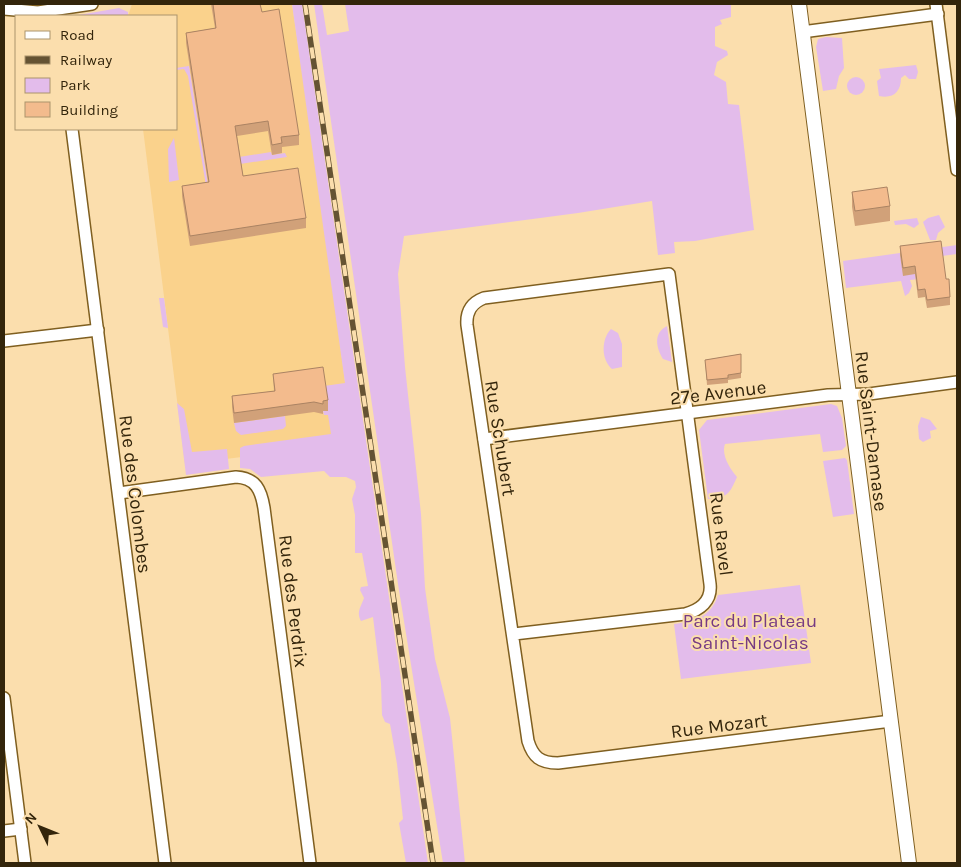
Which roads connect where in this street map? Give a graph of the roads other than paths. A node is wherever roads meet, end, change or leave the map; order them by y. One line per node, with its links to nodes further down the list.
1 (92, 4): 5 (street)
2 (799, 4): 6 (street, Rue Saint-Damase)
3 (4, 9): 5 (street)
4 (937, 9): 6 (street); 8 (street)
5 (57, 13)
6 (802, 32): 13 (street, Rue Saint-Damase)
7 (72, 130): 10 (street, Rue des Colombes)
8 (957, 170)
9 (669, 274): 14 (street, Rue Ravel); 15 (street, Rue Schubert)
10 (98, 330): 11 (street); 16 (street, Rue des Colombes)
11 (4, 341)
12 (957, 382): 13 (street, 27e Avenue)
13 (848, 394): 14 (street, 27e Avenue); 19 (street, Rue Saint-Damase)
14 (689, 413): 15 (street, 27e Avenue); 17 (street, Rue Ravel)
15 (484, 439): 17 (street, Rue Schubert)
16 (119, 493): 24 (street, Rue des Colombes); 25 (street, Rue des Perdrix)
17 (514, 634): 20 (street, Rue Schubert)
18 (4, 698): 21 (street)
19 (890, 721): 20 (street, Rue Mozart); 26 (street, Rue Saint-Damase)
20 (552, 763)
21 (21, 829): 22 (street); 23 (street)
22 (4, 831)
23 (25, 863)
24 (165, 863)
25 (310, 863)
26 (909, 863)

